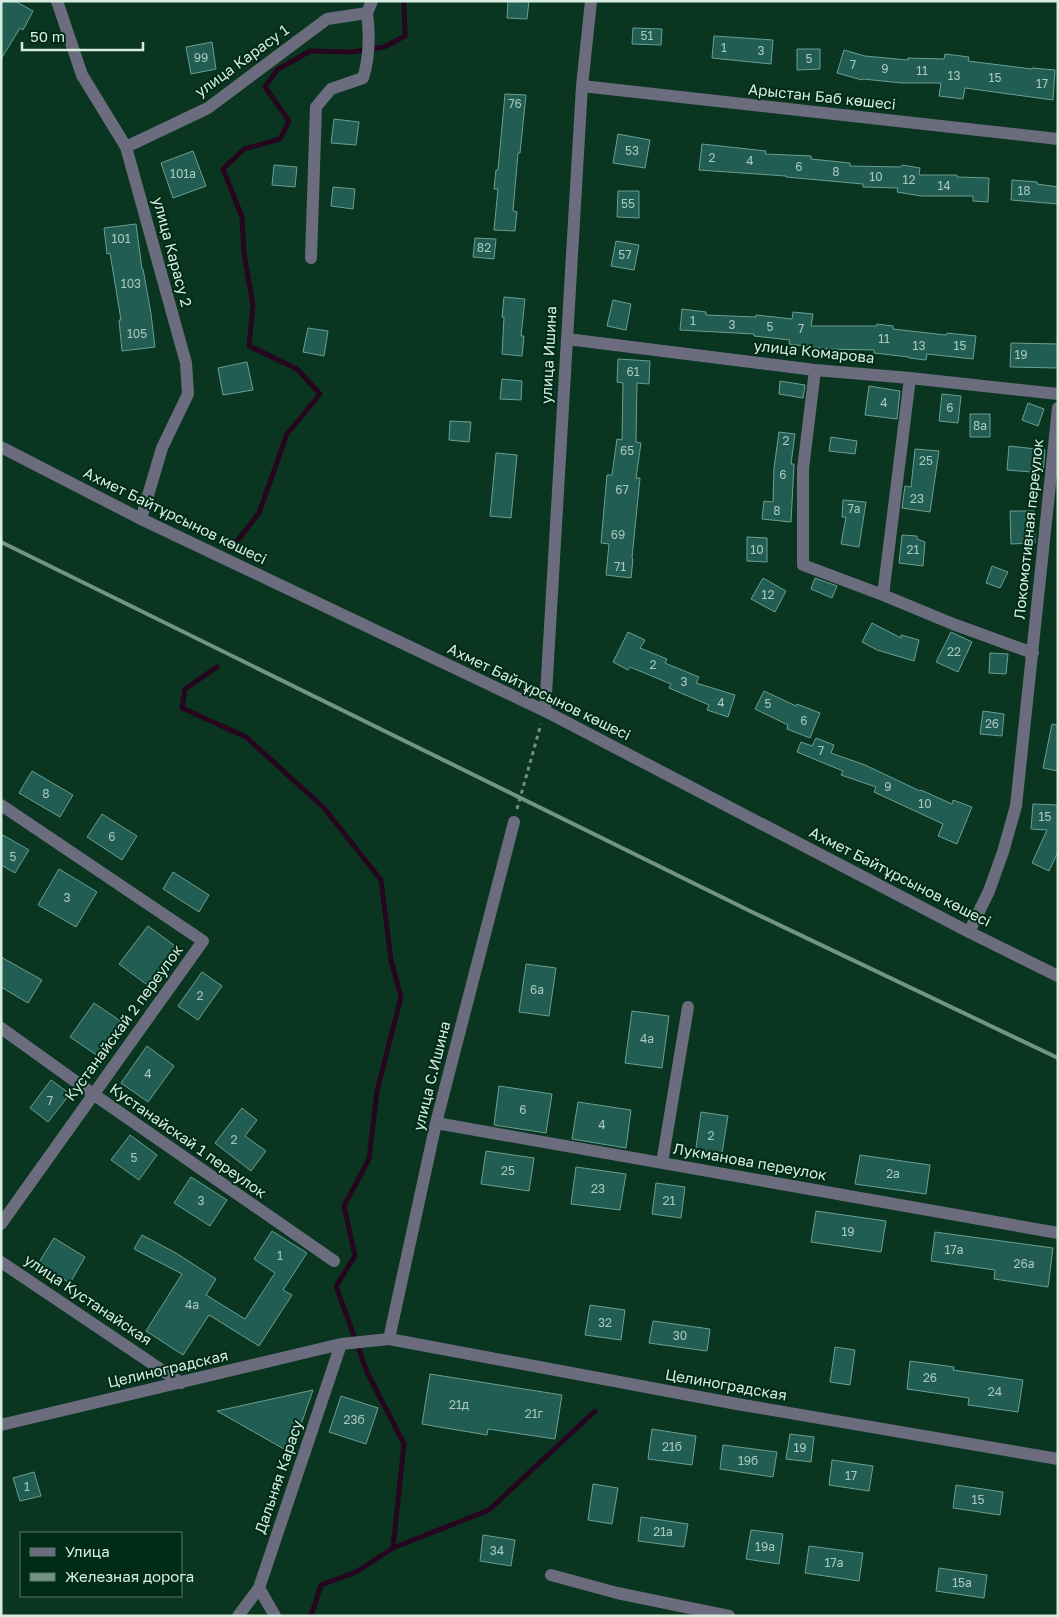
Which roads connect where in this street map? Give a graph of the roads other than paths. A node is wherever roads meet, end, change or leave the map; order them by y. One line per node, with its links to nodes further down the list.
1 (57, 1): 6 (street, улица Карасу 2)
2 (591, 1): 4 (street, улица Ишина)
3 (370, 7): 6 (street, улица Карасу 1); 7 (street)
4 (582, 86): 5 (street, Арыстан Баб көшесі); 8 (street, улица Ишина)
5 (1058, 140)
6 (126, 147): 14 (street, улица Карасу 2)
7 (311, 258)
8 (567, 339): 9 (street, улица Комарова); 17 (street, улица Ишина)
9 (815, 370): 10 (street, улица Комарова); 15 (street)
10 (910, 378): 11 (street, улица Комарова); 15 (street)
11 (1058, 394)
12 (1058, 408): 16 (street, Локомотивная переулок)
13 (1, 447): 14 (street, Ахмет Байтұрсынов көшесі)
14 (141, 519): 17 (street, Ахмет Байтұрсынов көшесі)
15 (883, 595): 16 (street)
16 (1033, 653): 20 (street, Локомотивная переулок)
17 (545, 711): 20 (street, Ахмет Байтұрсынов көшесі)
18 (1, 805): 24 (street, Кустанайскай 2 переулок)
19 (514, 822): 25 (street, улица С.Ишина)
20 (969, 932): 21 (street, Ахмет Байтұрсынов көшесі)
21 (1058, 976)
22 (688, 1007): 26 (street)
23 (1, 1028): 24 (street, Кустанайскай 1 переулок)
24 (93, 1094): 27 (street, Кустанайскай 2 переулок); 29 (street, Кустанайскай 1 переулок)
25 (436, 1123): 26 (street, Лукманова переулок); 31 (street, улица С.Ишина)
26 (662, 1163): 28 (street, Лукманова переулок)
27 (1, 1224)
28 (1058, 1233)
29 (334, 1261)
30 (1, 1262): 33 (street, улица Кустанайская)
31 (390, 1339): 32 (street, Целиноградская); 35 (street, Целиноградская)
32 (341, 1344): 33 (street, Целиноградская); 37 (street, Дальняя Карасу)
33 (181, 1382): 34 (street, Целиноградская)
34 (1, 1425)
35 (1058, 1458)
36 (551, 1575): 40 (street)
37 (259, 1588): 38 (street, Дальняя Карасу); 39 (street)
38 (238, 1616)
39 (275, 1616)
40 (730, 1616)

